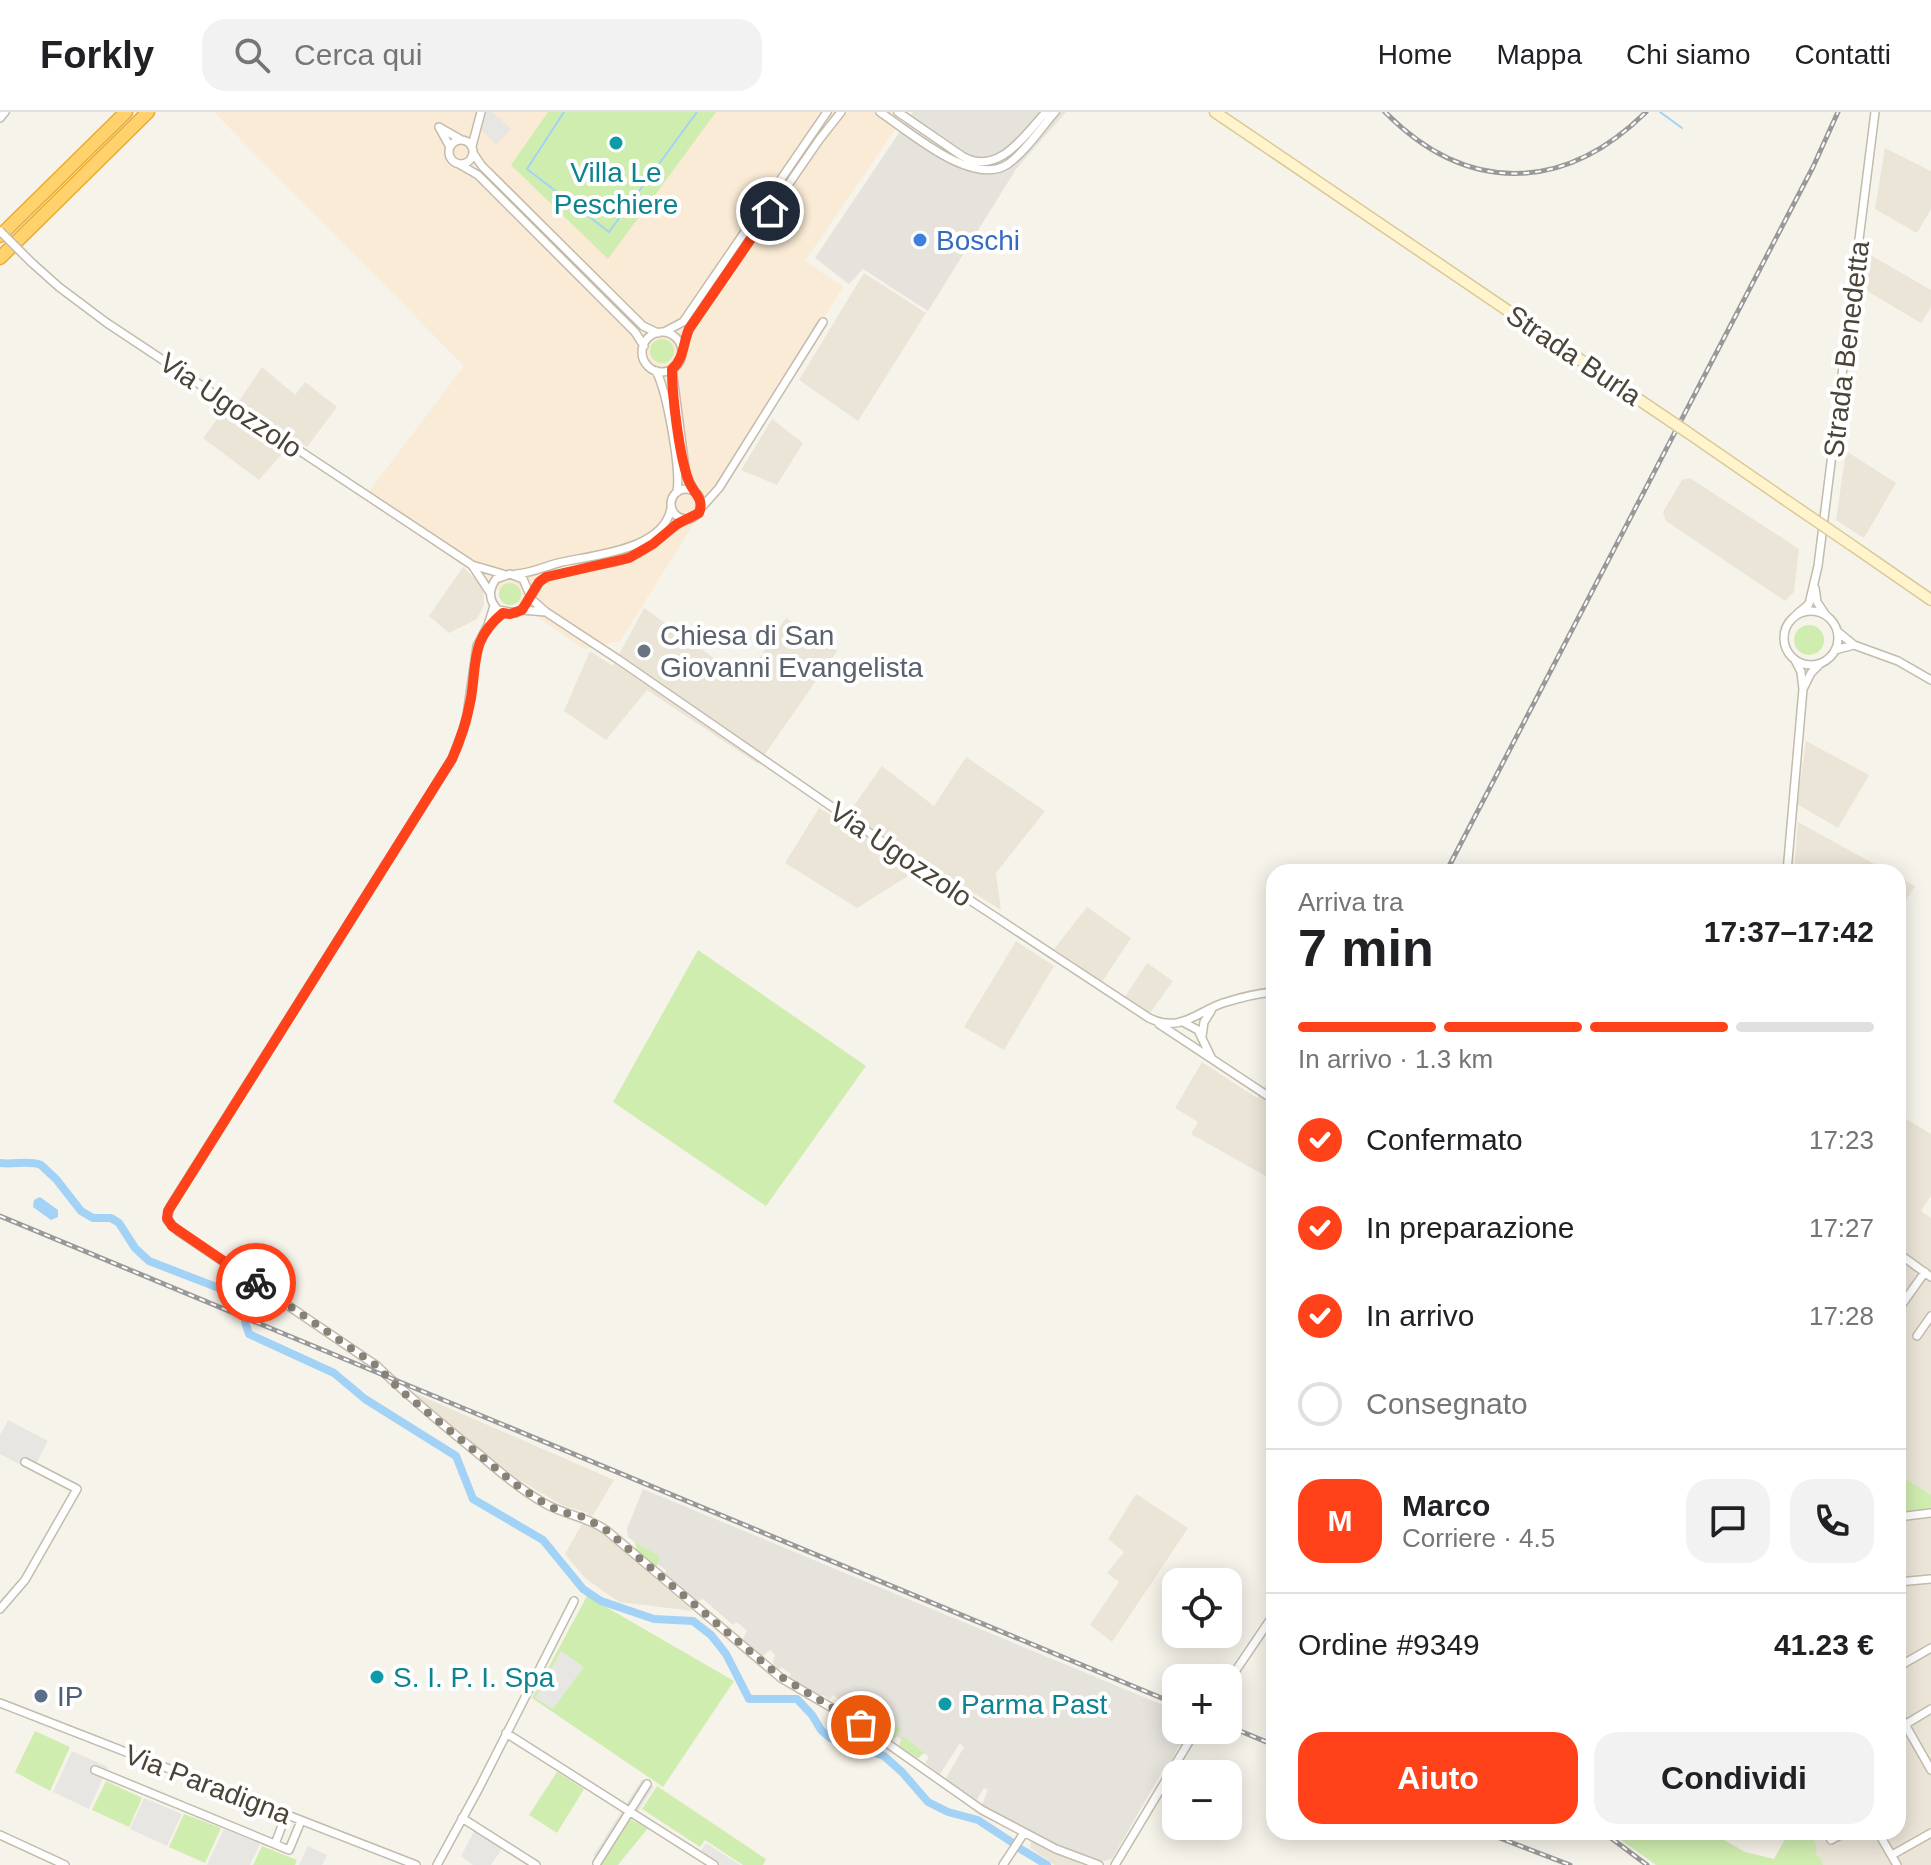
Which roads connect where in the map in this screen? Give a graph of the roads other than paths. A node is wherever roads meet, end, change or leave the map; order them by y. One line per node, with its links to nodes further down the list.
1 (5, 112): 13 (street)
2 (126, 112): 19 (highway)
3 (148, 112): 20 (highway)
4 (481, 112): 14 (street)
5 (827, 112): 22 (street)
6 (841, 112): 24 (street)
7 (880, 112): 10 (street)
8 (898, 112): 9 (street)
9 (1046, 112)
10 (1055, 112)
11 (1215, 112): 39 (main road, Strada Burla, bridge)
12 (1875, 112): 36 (street, Strada Benedetta)
13 (0, 118)
14 (475, 131): 15 (street); 17 (street)
15 (462, 140): 16 (street); 16 (street); 17 (street)
16 (450, 147): 18 (street)
17 (472, 150): 18 (street); 22 (street)
18 (457, 163): 23 (street)
19 (0, 234): 33 (street, Via Ugozzolo, bridge)
20 (0, 258)
21 (823, 322): 27 (street)
22 (661, 332): 23 (street); 24 (street)
23 (644, 346): 26 (street)
24 (682, 348): 25 (street)
25 (672, 369): 26 (street); 28 (street)
26 (656, 371): 29 (street)
27 (719, 488): 28 (street); 31 (street)
28 (695, 491): 29 (street); 31 (street)
29 (677, 492): 30 (street)
30 (671, 508): 32 (street); 35 (street)
31 (701, 508): 32 (street)
32 (686, 519): 38 (street)
33 (472, 565): 34 (street, Via Ugozzolo); 37 (street, Via Ugozzolo)
34 (505, 574): 35 (street, Via Ugozzolo); 37 (street)
35 (515, 574): 38 (street, Via Ugozzolo)
36 (1815, 585): 44 (street, Strada Benedetta); 45 (street, Strada Benedetta)
37 (490, 593): 40 (street, Via Ugozzolo)
38 (530, 597): 41 (street); 42 (street, Via Ugozzolo)
39 (1931, 600)
40 (494, 606): 43 (street); 46 (street)
41 (522, 610): 42 (street, Via Ugozzolo); 43 (street, Via Ugozzolo)
42 (546, 612): 57 (street, Via Ugozzolo)
43 (503, 613): 46 (street)
44 (1797, 614): 45 (street); 50 (street, Strada Benedetta)
45 (1826, 616): 47 (street, Strada Benedetta)
46 (488, 625): 94 (street)
47 (1837, 631): 48 (street, Strada Benedetta); 49 (street)
48 (1854, 645): 49 (street); 52 (street, Strada Benedetta)
49 (1835, 650): 51 (street, Strada Benedetta)
50 (1795, 660): 51 (street); 53 (street, Strada Benedetta)
51 (1820, 663): 53 (street, Strada Benedetta)
52 (1931, 680)
53 (1803, 689): 54 (street, Strada Benedetta)
54 (1788, 864)
55 (1266, 994): 56 (street)
56 (1215, 1007): 58 (street); 59 (street)
57 (1151, 1019): 58 (street, Via Ugozzolo); 60 (street)
58 (1188, 1021): 59 (street); 60 (street)
59 (1202, 1039): 61 (street)
60 (1196, 1050): 61 (street)
61 (1216, 1061): 62 (street)
62 (1266, 1095)
63 (1906, 1260): 64 (street)
64 (1928, 1274): 65 (street)
65 (1906, 1300)
66 (1931, 1316): 67 (street)
67 (1917, 1336)
68 (25, 1462): 74 (street)
69 (1931, 1513): 70 (street)
70 (1906, 1516)
71 (1931, 1579): 72 (street)
72 (1906, 1581)
73 (574, 1601): 82 (street)
74 (0, 1609)
75 (1266, 1626): 78 (street)
76 (1931, 1648): 77 (street)
77 (1906, 1662)
78 (1240, 1664)
79 (0, 1703): 89 (street, Via Paradigna)
80 (1931, 1709): 81 (street)
81 (1906, 1725)
82 (506, 1733): 88 (street); 90 (street)
83 (1906, 1733): 86 (street)
84 (1188, 1744): 106 (street)
85 (95, 1770): 96 (street)
86 (1931, 1770)
87 (647, 1784): 88 (street)
88 (630, 1811): 98 (street); 103 (street)
89 (286, 1815): 91 (street, Via Paradigna); 96 (street)
90 (462, 1818): 101 (street); 102 (street)
91 (301, 1821): 96 (street); 100 (street, Via Paradigna)
92 (1931, 1833): 97 (street)
93 (0, 1835): 99 (street)
94 (1022, 1836): 104 (street); 105 (street)
95 (1883, 1840): 97 (street)
96 (275, 1844)
97 (1892, 1855): 107 (street)
98 (597, 1863)
99 (65, 1865)
100 (416, 1865)
101 (437, 1865)
102 (536, 1865)
103 (714, 1865)
104 (1003, 1865)
105 (1099, 1865)
106 (1115, 1865)
107 (1897, 1865)

